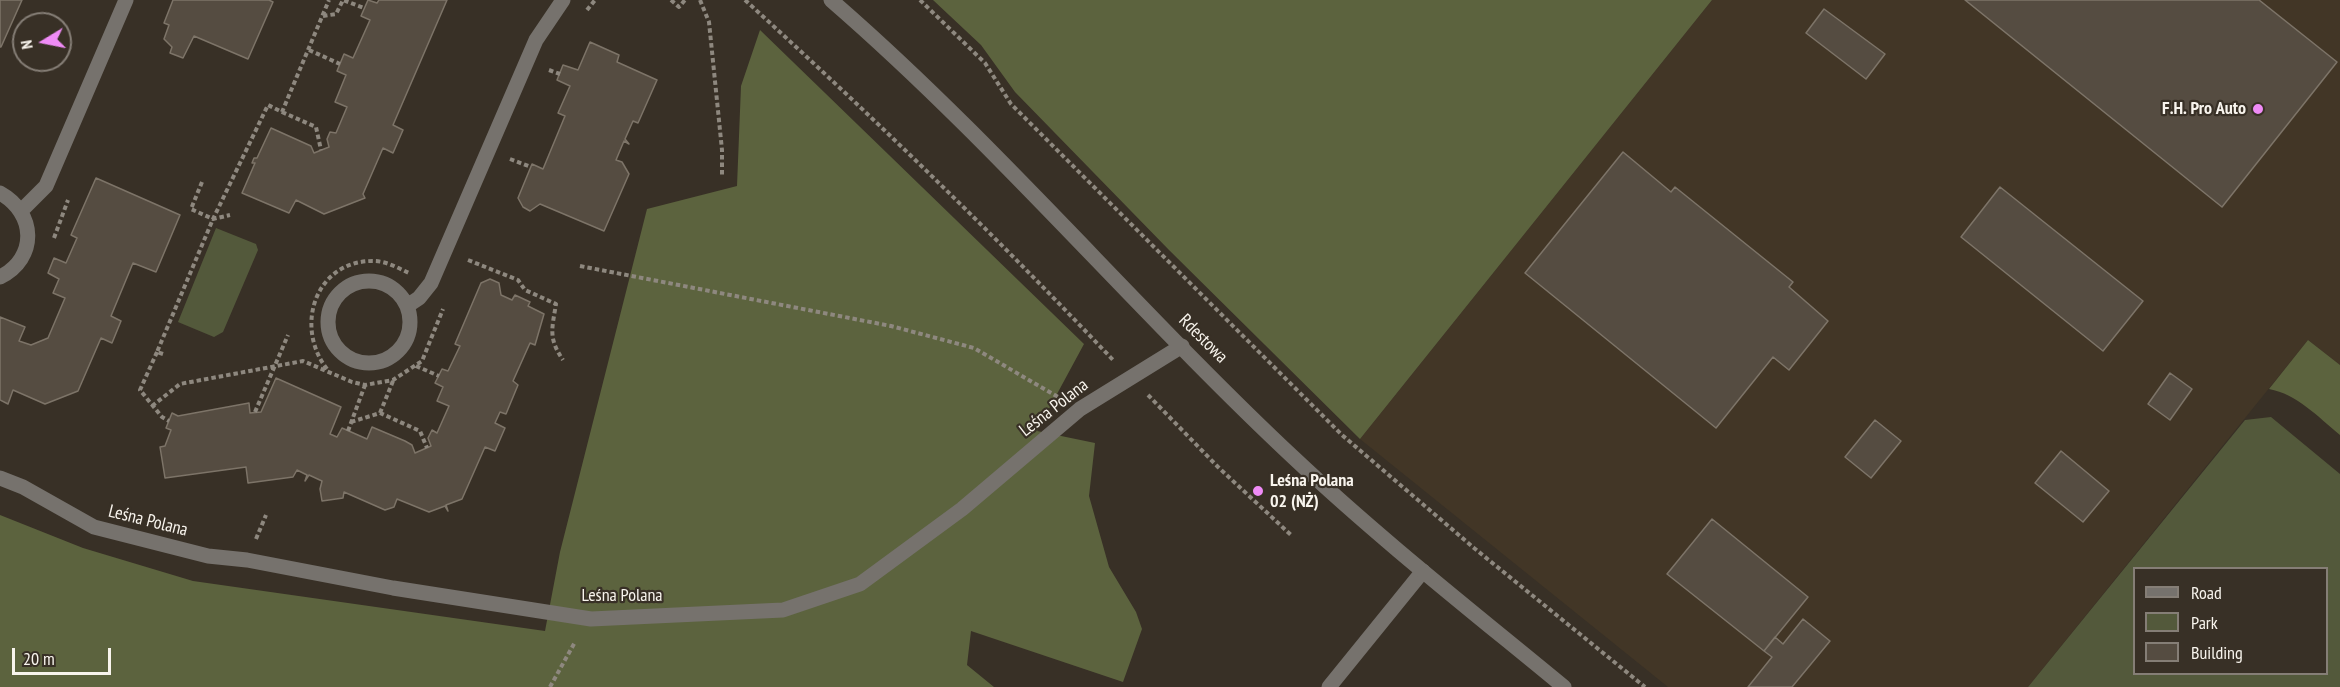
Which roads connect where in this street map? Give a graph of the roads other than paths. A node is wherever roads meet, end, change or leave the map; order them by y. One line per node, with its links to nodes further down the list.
1 (126, 0): 5 (street)
2 (562, 0): 7 (street)
3 (831, 0): 8 (street, Rdestowa)
4 (0, 193): 5 (street)
5 (21, 211): 6 (street)
6 (0, 278)
7 (407, 306): 7 (street)
8 (1182, 346): 9 (street, Leśna Polana); 10 (street, Rdestowa)
9 (0, 478)
10 (1423, 571): 11 (street); 12 (street, Rdestowa)
11 (1329, 687)
12 (1564, 687)

